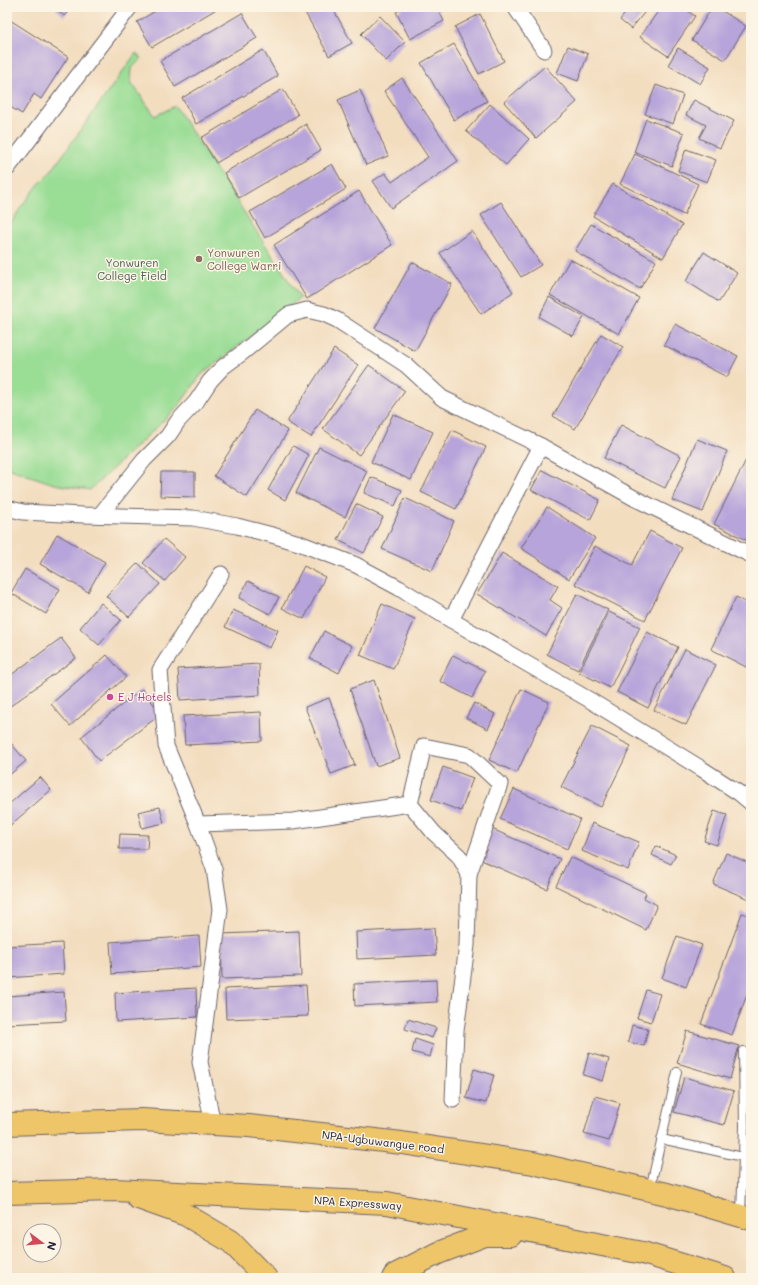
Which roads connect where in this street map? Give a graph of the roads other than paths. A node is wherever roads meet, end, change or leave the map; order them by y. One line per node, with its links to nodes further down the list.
1 (130, 7): 4 (street)
2 (515, 7): 3 (street)
3 (544, 50)
4 (7, 169)
5 (541, 446): 7 (street); 8 (street); 10 (street)
6 (7, 508): 7 (street)
7 (100, 515): 10 (street)
8 (751, 555)
9 (221, 574): 13 (street)
10 (450, 620): 11 (street)
11 (751, 803)
12 (410, 804): 13 (street); 14 (street); 14 (street)
13 (198, 824): 19 (street)
14 (469, 874): 17 (street)
15 (743, 1051): 21 (lane)
16 (677, 1072): 20 (lane)
17 (453, 1100)
18 (7, 1124): 19 (main road, NPA-Ugbuwangue road)
19 (213, 1124): 23 (main road, NPA-Ugbuwangue road)
20 (661, 1139): 21 (lane); 23 (lane)
21 (743, 1157): 25 (lane)
22 (114, 1190): 24 (main road, NPA Expressway); 26 (main road, NPA Expressway); 27 (main road)
23 (650, 1190): 25 (main road, NPA-Ugbuwangue road)
24 (7, 1193)
25 (746, 1218)
26 (554, 1235): 28 (main road); 29 (main road, NPA Expressway)
27 (266, 1278)
28 (392, 1278)
29 (725, 1278)

